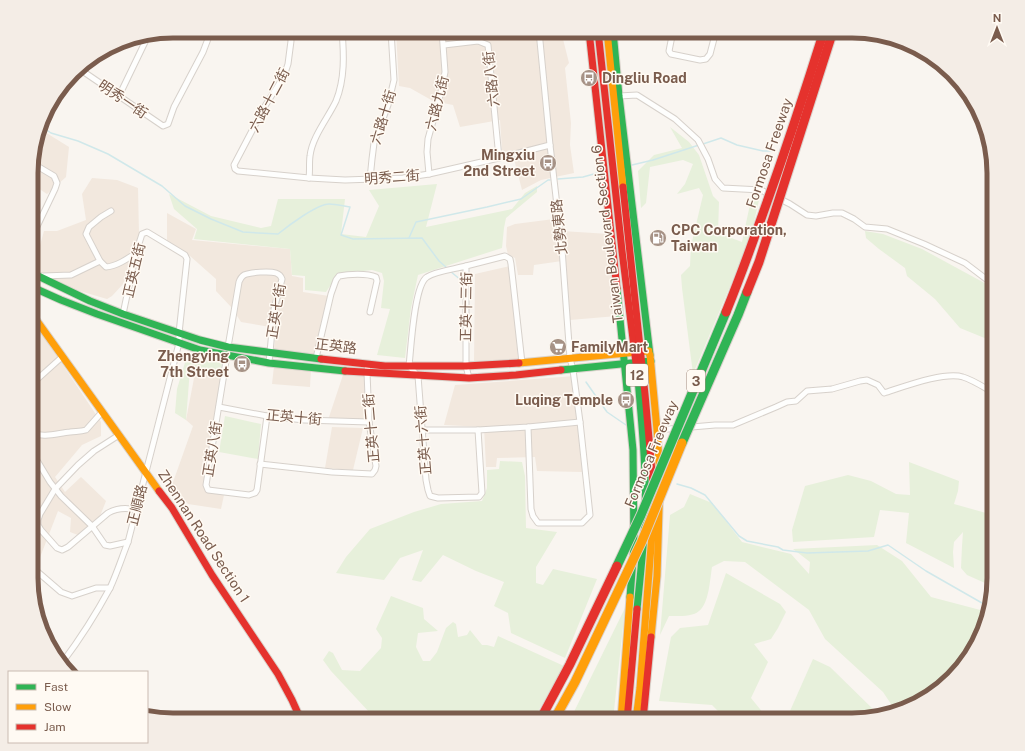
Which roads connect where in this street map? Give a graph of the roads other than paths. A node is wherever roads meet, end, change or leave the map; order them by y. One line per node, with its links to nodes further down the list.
1 (208, 38): 18 (street, 明秀一街)
2 (291, 38): 22 (street, 六路十二街)
3 (343, 38): 25 (street)
4 (391, 38): 26 (street, 六路十街)
5 (443, 38): 16 (street, 六路九街)
6 (540, 38): 20 (street, 北勢東路)
7 (590, 38): 42 (main road, Taiwan Boulevard Section 6 / 12)
8 (599, 38): 44 (main road, Taiwan Boulevard Section 6 / 12)
9 (608, 38): 44 (main road, Taiwan Boulevard Section 6 / 12)
10 (614, 38): 19 (main road, Taiwan Boulevard Section 6 / 12)
11 (672, 38): 12 (street)
12 (714, 38)
13 (822, 38): 80 (main road, Formosa Freeway / 3, bridge)
14 (832, 38): 81 (main road, Formosa Freeway / 3, bridge)
15 (145, 41): 18 (street)
16 (444, 45): 21 (street, 六路八街); 24 (street, 六路九街)
17 (84, 72): 18 (street, 明秀一街)
18 (119, 96)
19 (619, 96): 34 (street); 44 (main road, Taiwan Boulevard Section 6 / 12)
20 (550, 145): 21 (street, 明秀二街); 46 (street, 北勢東路)
21 (499, 158): 24 (street, 明秀二街)
22 (234, 165): 25 (street, 明秀二街)
23 (38, 167): 28 (street)
24 (429, 174): 26 (street, 明秀二街)
25 (309, 178): 26 (street, 明秀二街)
26 (370, 179)
27 (111, 211): 30 (street)
28 (38, 224)
29 (136, 253): 30 (street); 37 (street, 正英五街); 39 (street, 正英五街)
30 (100, 261): 32 (street)
31 (466, 266): 48 (street, 正英十三街); 50 (street); 51 (street, 正英十三街)
32 (38, 275)
33 (38, 276): 37 (main road, 正英路)
34 (987, 280)
35 (38, 290): 39 (main road, 正英路)
36 (370, 312): 45 (street)
37 (123, 314): 39 (main road, 正英路)
38 (38, 323): 43 (main road, Zhennan Road Section 1)
39 (179, 338): 40 (main road, 正英路); 71 (street, 正順路)
40 (228, 351): 41 (main road, 正英路); 41 (street, 正英七街); 47 (main road, 正英路); 58 (street, 正英八街)
41 (270, 352): 45 (main road, 正英路); 47 (street, 正英七街)
42 (623, 353): 44 (main road, 正英路); 46 (main road, 正英路); 49 (main road, Taiwan Boulevard Section 6 / 12)
43 (62, 357): 56 (street); 59 (main road, Zhennan Road Section 1)
44 (642, 357): 49 (main road, 正英路); 66 (main road, Taiwan Boulevard Section 6 / 12); 83 (main road, Taiwan Boulevard Section 6 / 12); 84 (main road, Taiwan Boulevard Section 6 / 12)
45 (316, 358): 52 (main road, 正英路)
46 (570, 358): 48 (main road, 正英路); 53 (street, 北勢東路)
47 (269, 363): 52 (main road, 正英路)
48 (522, 363): 51 (main road, 正英路)
49 (624, 364): 53 (main road, 正英路); 82 (main road, Taiwan Boulevard Section 6 / 12)
50 (410, 366): 51 (main road, 正英路); 52 (main road, 正英路); 54 (street)
51 (466, 366): 55 (street, 正英十三街)
52 (367, 368): 54 (main road, 正英路); 61 (street, 正英十二街)
53 (573, 370): 55 (main road, 正英路); 62 (street, 北勢東路)
54 (418, 376): 55 (main road, 正英路); 64 (street, 正英十六街)
55 (469, 378)
56 (38, 379)
57 (987, 389): 66 (street)
58 (218, 407): 60 (street, 正英十街); 70 (street, 正英八街)
59 (102, 412): 67 (street); 68 (main road, Zhennan Road Section 1)
60 (267, 416): 61 (street, 正英十街); 70 (street, 正英八街)
61 (369, 422): 70 (street, 正英十二街)
62 (580, 422): 63 (street); 63 (street, 北勢東路)
63 (528, 428): 65 (street)
64 (422, 430): 65 (street); 65 (street, 正英十六街)
65 (478, 430)
66 (657, 430): 85 (main road, Taiwan Boulevard Section 6 / 12)
67 (38, 435)
68 (119, 435): 71 (main road, Zhennan Road Section 1); 72 (street)
69 (38, 462): 72 (street)
70 (260, 464)
71 (146, 472): 73 (street, 正順路); 79 (main road, Zhennan Road Section 1)
72 (55, 489): 74 (street); 74 (street)
73 (136, 510): 74 (street); 75 (street, 正順路)
74 (92, 526): 75 (street)
75 (128, 542): 77 (street, 正順路)
76 (38, 572): 77 (street)
77 (110, 588): 78 (street, 正順路)
78 (65, 658)
79 (298, 713)
80 (544, 713)
81 (558, 713)
82 (622, 713)
83 (628, 713)
84 (637, 713)
85 (645, 713)

